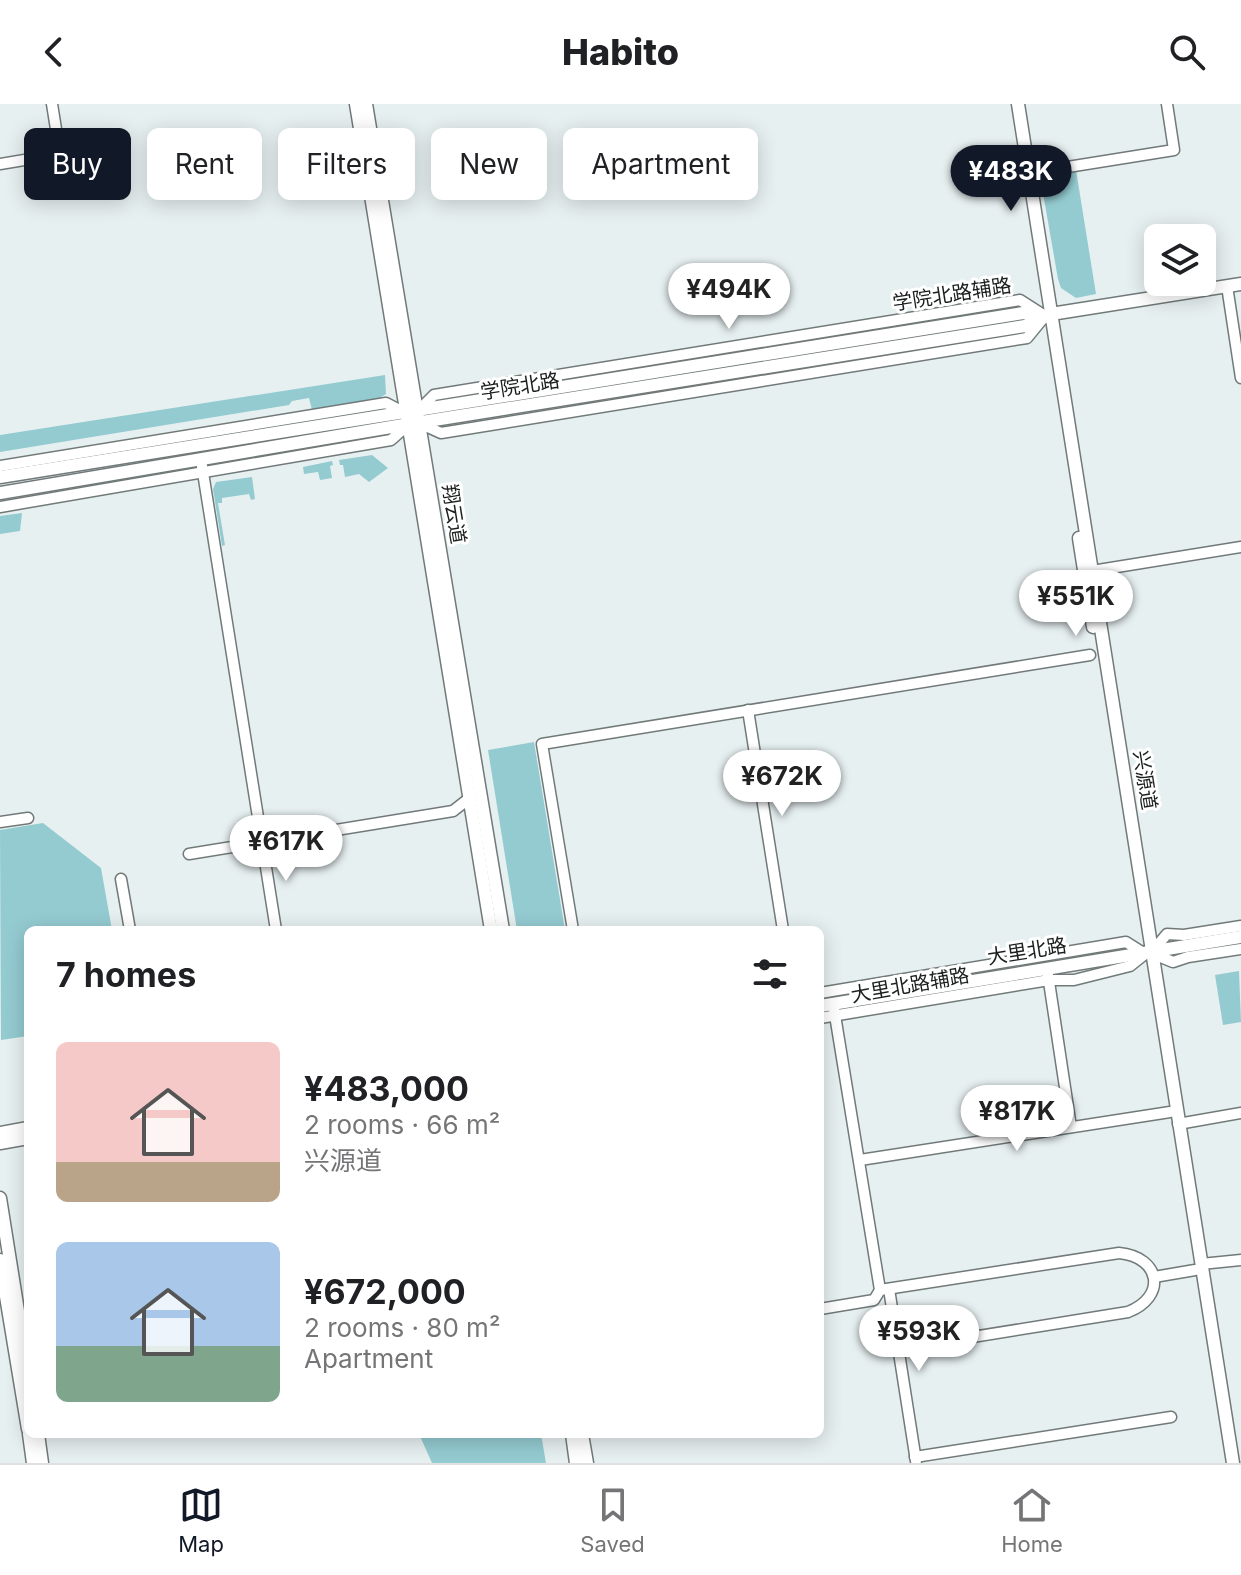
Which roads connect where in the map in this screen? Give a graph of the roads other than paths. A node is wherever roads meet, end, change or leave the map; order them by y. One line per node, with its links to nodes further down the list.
1 (52, 104): 7 (street)
2 (356, 104): 15 (main road, 翔云道)
3 (366, 104): 15 (main road, 翔云道)
4 (1011, 104): 8 (main road, 兴源道)
5 (1018, 104): 8 (main road, 兴源道)
6 (1167, 104): 8 (street)
7 (0, 164)
8 (1026, 174): 11 (main road, 兴源道)
9 (1241, 284): 10 (main road, 学院北路)
10 (1227, 286): 11 (main road, 学院北路); 14 (street)
11 (1048, 315): 12 (main road, 学院北路); 12 (street, 学院北路辅路); 26 (main road, 兴源道)
12 (923, 336): 13 (main road, 学院北路); 13 (street, 学院北路辅路)
13 (788, 357): 15 (main road, 学院北路); 15 (main road, 学院北路)
14 (1241, 378)
15 (413, 418): 16 (main road, 学院北路); 18 (main road, 学院北路); 29 (main road, 翔云道); 38 (main road, 翔云道)
16 (149, 454): 17 (street); 18 (main road, 学院北路); 19 (main road, 学院北路); 20 (street); 21 (main road, 学院北路)
17 (0, 466)
18 (202, 466): 20 (street); 32 (street)
19 (0, 477)
20 (154, 481): 23 (street)
21 (21, 489): 22 (main road, 学院北路); 23 (street)
22 (0, 493)
23 (17, 504): 24 (street)
24 (0, 507)
25 (1241, 547): 26 (street)
26 (1088, 572): 44 (main road, 兴源道)
27 (1090, 655): 28 (street)
28 (748, 710): 39 (street); 40 (street)
29 (471, 797): 32 (street); 37 (main road, 翔云道)
30 (28, 818): 31 (street)
31 (0, 822)
32 (262, 841): 33 (street); 36 (street)
33 (189, 854)
34 (121, 879): 35 (street)
35 (129, 926)
36 (275, 926)
37 (490, 926)
38 (502, 926)
39 (572, 926)
40 (782, 926)
41 (1241, 926): 44 (street)
42 (1241, 937): 44 (main road, 大里北路)
43 (1241, 949): 44 (street, 大里北路辅路)
44 (1148, 953): 45 (main road, 大里北路); 46 (street, 大里北路辅路); 48 (main road, 兴源道); 50 (main road, 兴源道)
45 (1048, 974): 47 (main road, 大里北路); 51 (street)
46 (824, 992)
47 (829, 1008): 56 (street)
48 (1170, 1112): 51 (street); 60 (main road, 兴源道)
49 (1241, 1113): 50 (street)
50 (1178, 1124): 60 (main road, 兴源道)
51 (1071, 1127): 56 (street)
52 (24, 1129): 53 (main road)
53 (0, 1133)
54 (24, 1139): 55 (main road)
55 (0, 1143)
56 (860, 1160): 62 (street)
57 (0, 1198): 64 (main road)
58 (0, 1260): 66 (main road)
59 (1241, 1260): 60 (street)
60 (1198, 1267): 61 (street); 72 (main road, 兴源道); 78 (main road, 兴源道)
61 (1154, 1277): 62 (street); 65 (street)
62 (885, 1290): 63 (street); 65 (street)
63 (824, 1308)
64 (24, 1349)
65 (898, 1349): 73 (street)
66 (24, 1407)
67 (1171, 1417): 73 (street)
68 (29, 1438): 74 (main road)
69 (39, 1438): 75 (main road)
70 (573, 1438): 76 (main road)
71 (583, 1438): 77 (main road)
72 (1236, 1448): 79 (main road, 兴源道)
73 (916, 1460)
74 (33, 1463)
75 (42, 1463)
76 (576, 1463)
77 (587, 1463)
78 (1227, 1463)
79 (1233, 1463)

